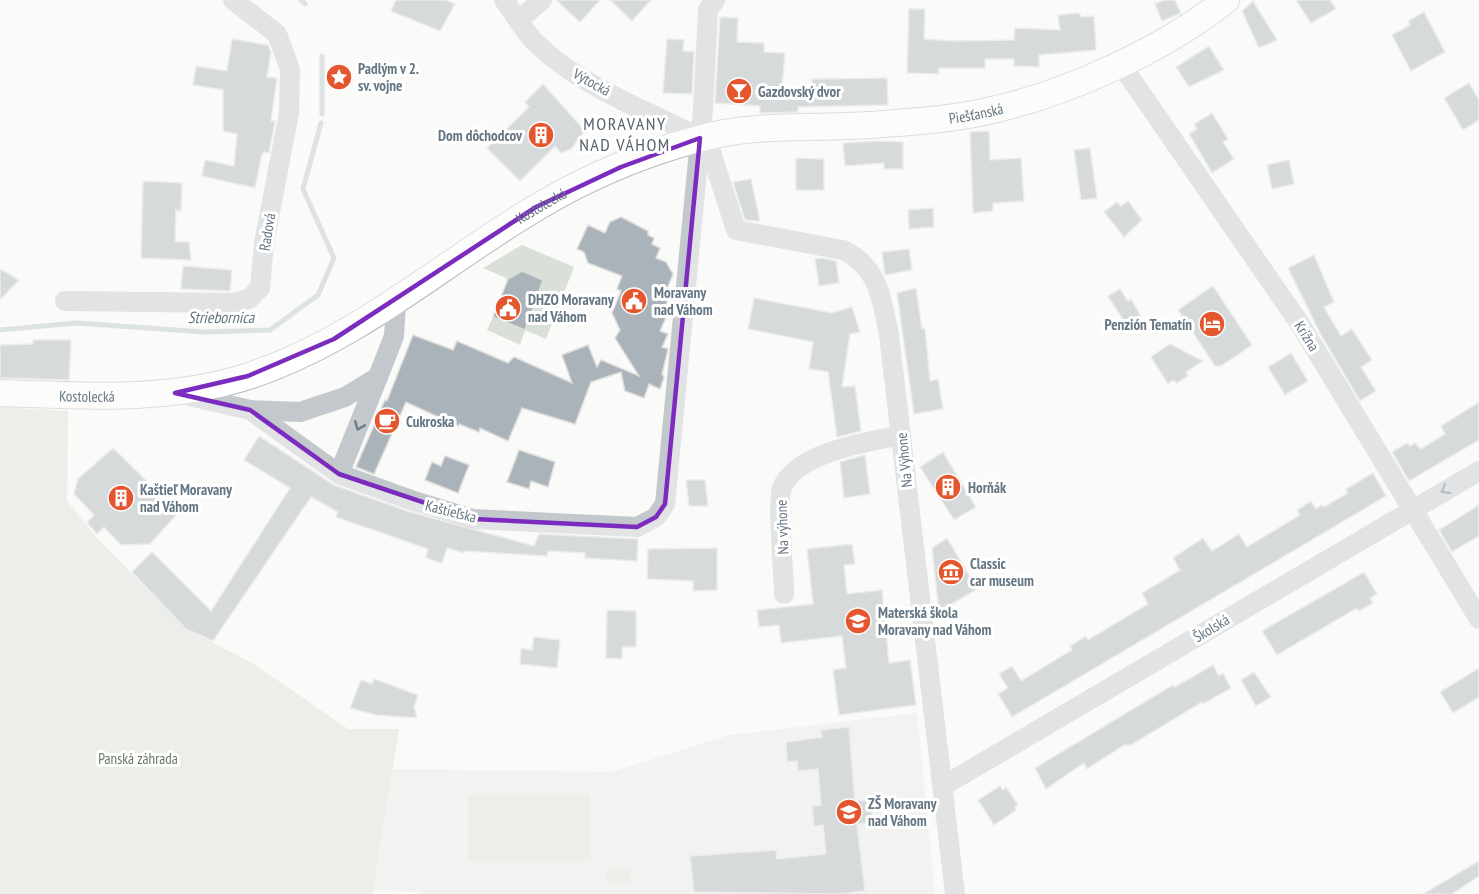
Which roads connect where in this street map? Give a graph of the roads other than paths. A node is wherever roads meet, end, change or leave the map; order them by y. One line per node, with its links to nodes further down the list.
1 (233, 0): 9 (street, Radová)
2 (504, 0): 6 (street, Výtocká)
3 (542, 0): 6 (street)
4 (715, 0): 8 (street)
5 (1226, 0): 7 (main road, Piešťanská)
6 (519, 20): 8 (street, Výtocká)
7 (1120, 63): 8 (main road, Piešťanská); 18 (street, Krížna)
8 (700, 138): 10 (main road, Kostolecká); 15 (street, Na Výhone); 17 (street, Kaštieľska)
9 (64, 301)
10 (396, 303): 11 (street); 13 (main road, Kostolecká)
11 (378, 377): 14 (street, Kostolecká); 17 (street, one-way to 17)
12 (0, 393): 13 (main road, Kostolecká)
13 (175, 393): 14 (street, Kostolecká)
14 (250, 410): 17 (street, Kostolecká)
15 (901, 435): 19 (street, Na výhone); 21 (street, Na Výhone)
16 (1479, 471): 18 (street, Školská, one-way to 18)
17 (339, 474)
18 (1412, 509): 20 (street, Krížna); 21 (street, Školská)
19 (784, 594)
20 (1479, 619)
21 (943, 786): 22 (street, Na Výhone)
22 (956, 894)

